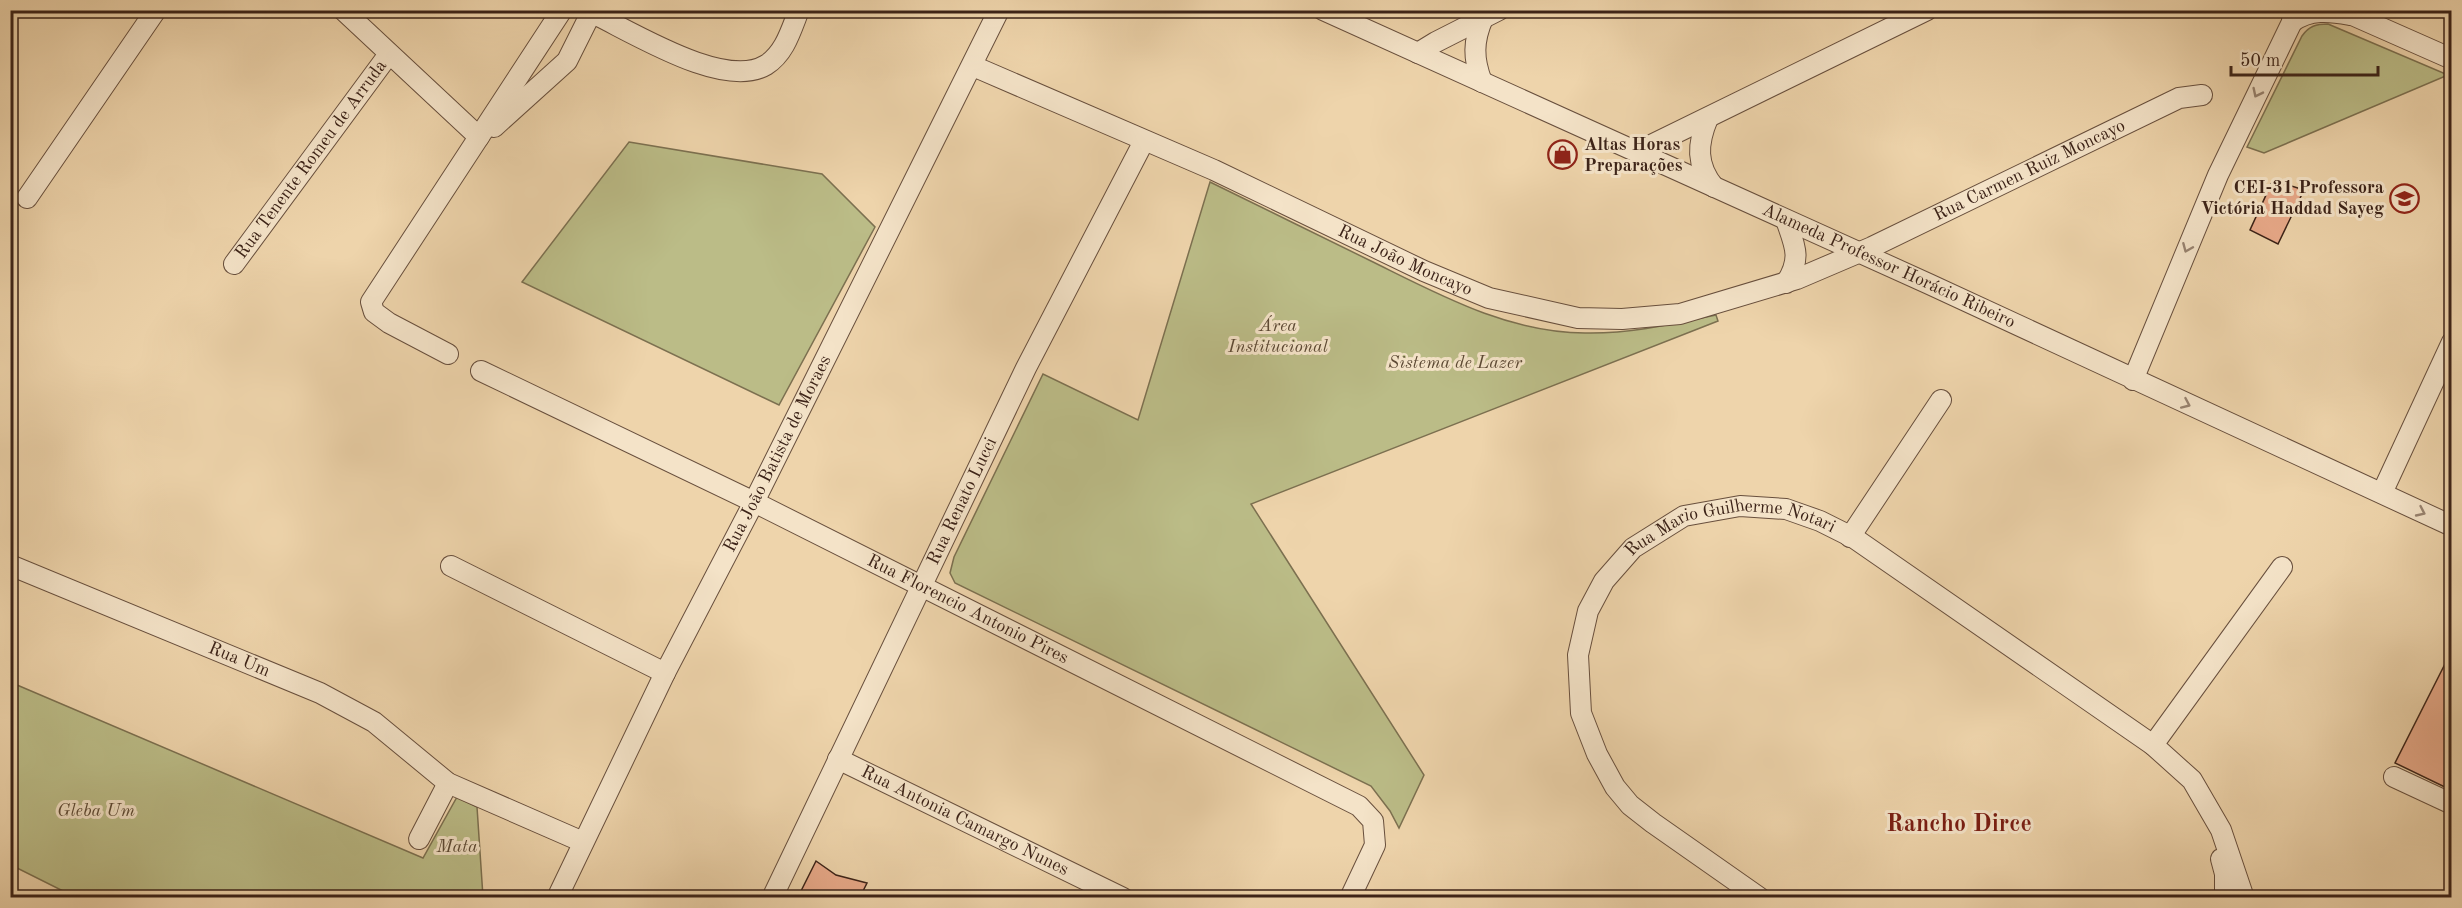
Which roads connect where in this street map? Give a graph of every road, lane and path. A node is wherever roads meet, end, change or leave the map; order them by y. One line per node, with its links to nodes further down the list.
1 (156, 10): 24 (street)
2 (343, 10): 14 (street)
3 (562, 10): 20 (street)
4 (799, 10): 8 (street)
5 (999, 10): 16 (street, Rua João Batista de Moraes)
6 (1323, 10): 12 (street, Alameda Professor Horácio Ribeiro)
7 (1928, 10): 19 (street)
8 (588, 13): 20 (street); 20 (street)
9 (2346, 13): 11 (street); 15 (street)
10 (1491, 14): 13 (street); 17 (street)
11 (2293, 16): 32 (street, one-way to 32)
12 (1358, 18): 13 (street, Alameda Professor Horácio Ribeiro)
13 (1418, 53): 17 (street, Alameda Professor Horácio Ribeiro)
14 (389, 54): 20 (street); 27 (street, Rua Tenente Romeu de Arruda)
15 (2451, 59)
16 (973, 66): 21 (street, Rua João Moncayo); 35 (street, Rua João Batista de Moraes)
17 (1482, 82): 22 (street, Alameda Professor Horácio Ribeiro)
18 (2202, 95): 26 (street, Rua Carmen Ruiz Moncayo)
19 (1708, 118): 22 (street); 23 (street)
20 (479, 138): 30 (street)
21 (1144, 141): 28 (street, Rua João Moncayo); 41 (street, Rua Renato Lucci)
22 (1637, 152): 23 (street, Alameda Professor Horácio Ribeiro)
23 (1714, 187): 25 (street, Alameda Professor Horácio Ribeiro)
24 (27, 198)
25 (1786, 220): 26 (street, Alameda Professor Horácio Ribeiro); 28 (street)
26 (1858, 252): 28 (street, Rua João Moncayo); 32 (street, Alameda Professor Horácio Ribeiro)
27 (234, 264)
28 (1786, 283)
29 (2451, 342): 34 (street)
30 (448, 354)
31 (481, 371): 35 (street, Rua Florencio Antonio Pires)
32 (2133, 380): 34 (street, Alameda Professor Horácio Ribeiro, one-way to 34)
33 (1941, 400): 37 (street)
34 (2382, 494): 36 (street, Alameda Professor Horácio Ribeiro, one-way to 36)
35 (754, 502): 41 (street, Rua Florencio Antonio Pires); 42 (street, Rua João Batista de Moraes)
36 (2451, 526)
37 (1850, 537): 43 (street, Rua Mario Guilherme Notari); 55 (street, Rua Mario Guilherme Notari)
38 (10, 565): 47 (street, Rua Um)
39 (451, 566): 42 (street)
40 (2282, 567): 43 (street)
41 (922, 586): 44 (street, Rua Renato Lucci); 54 (street, Rua Florencio Antonio Pires)
42 (665, 673): 50 (street, Rua João Batista de Moraes)
43 (2152, 745): 46 (street, Rua Mario Guilherme Notari)
44 (838, 759): 52 (street, Rua Renato Lucci); 53 (street, Rua Antonia Camargo Nunes)
45 (2394, 777): 48 (street)
46 (2192, 780): 56 (street, Rua Mario Guilherme Notari); 57 (street, Rua Mario Guilherme Notari)
47 (448, 783): 49 (street); 50 (street, Rua Um)
48 (2451, 804)
49 (419, 839)
50 (583, 842): 51 (street, Rua João Batista de Moraes)
51 (557, 897)
52 (772, 897)
53 (1123, 897)
54 (1350, 897)
55 (1760, 897)
56 (2225, 897)
57 (2244, 897)

